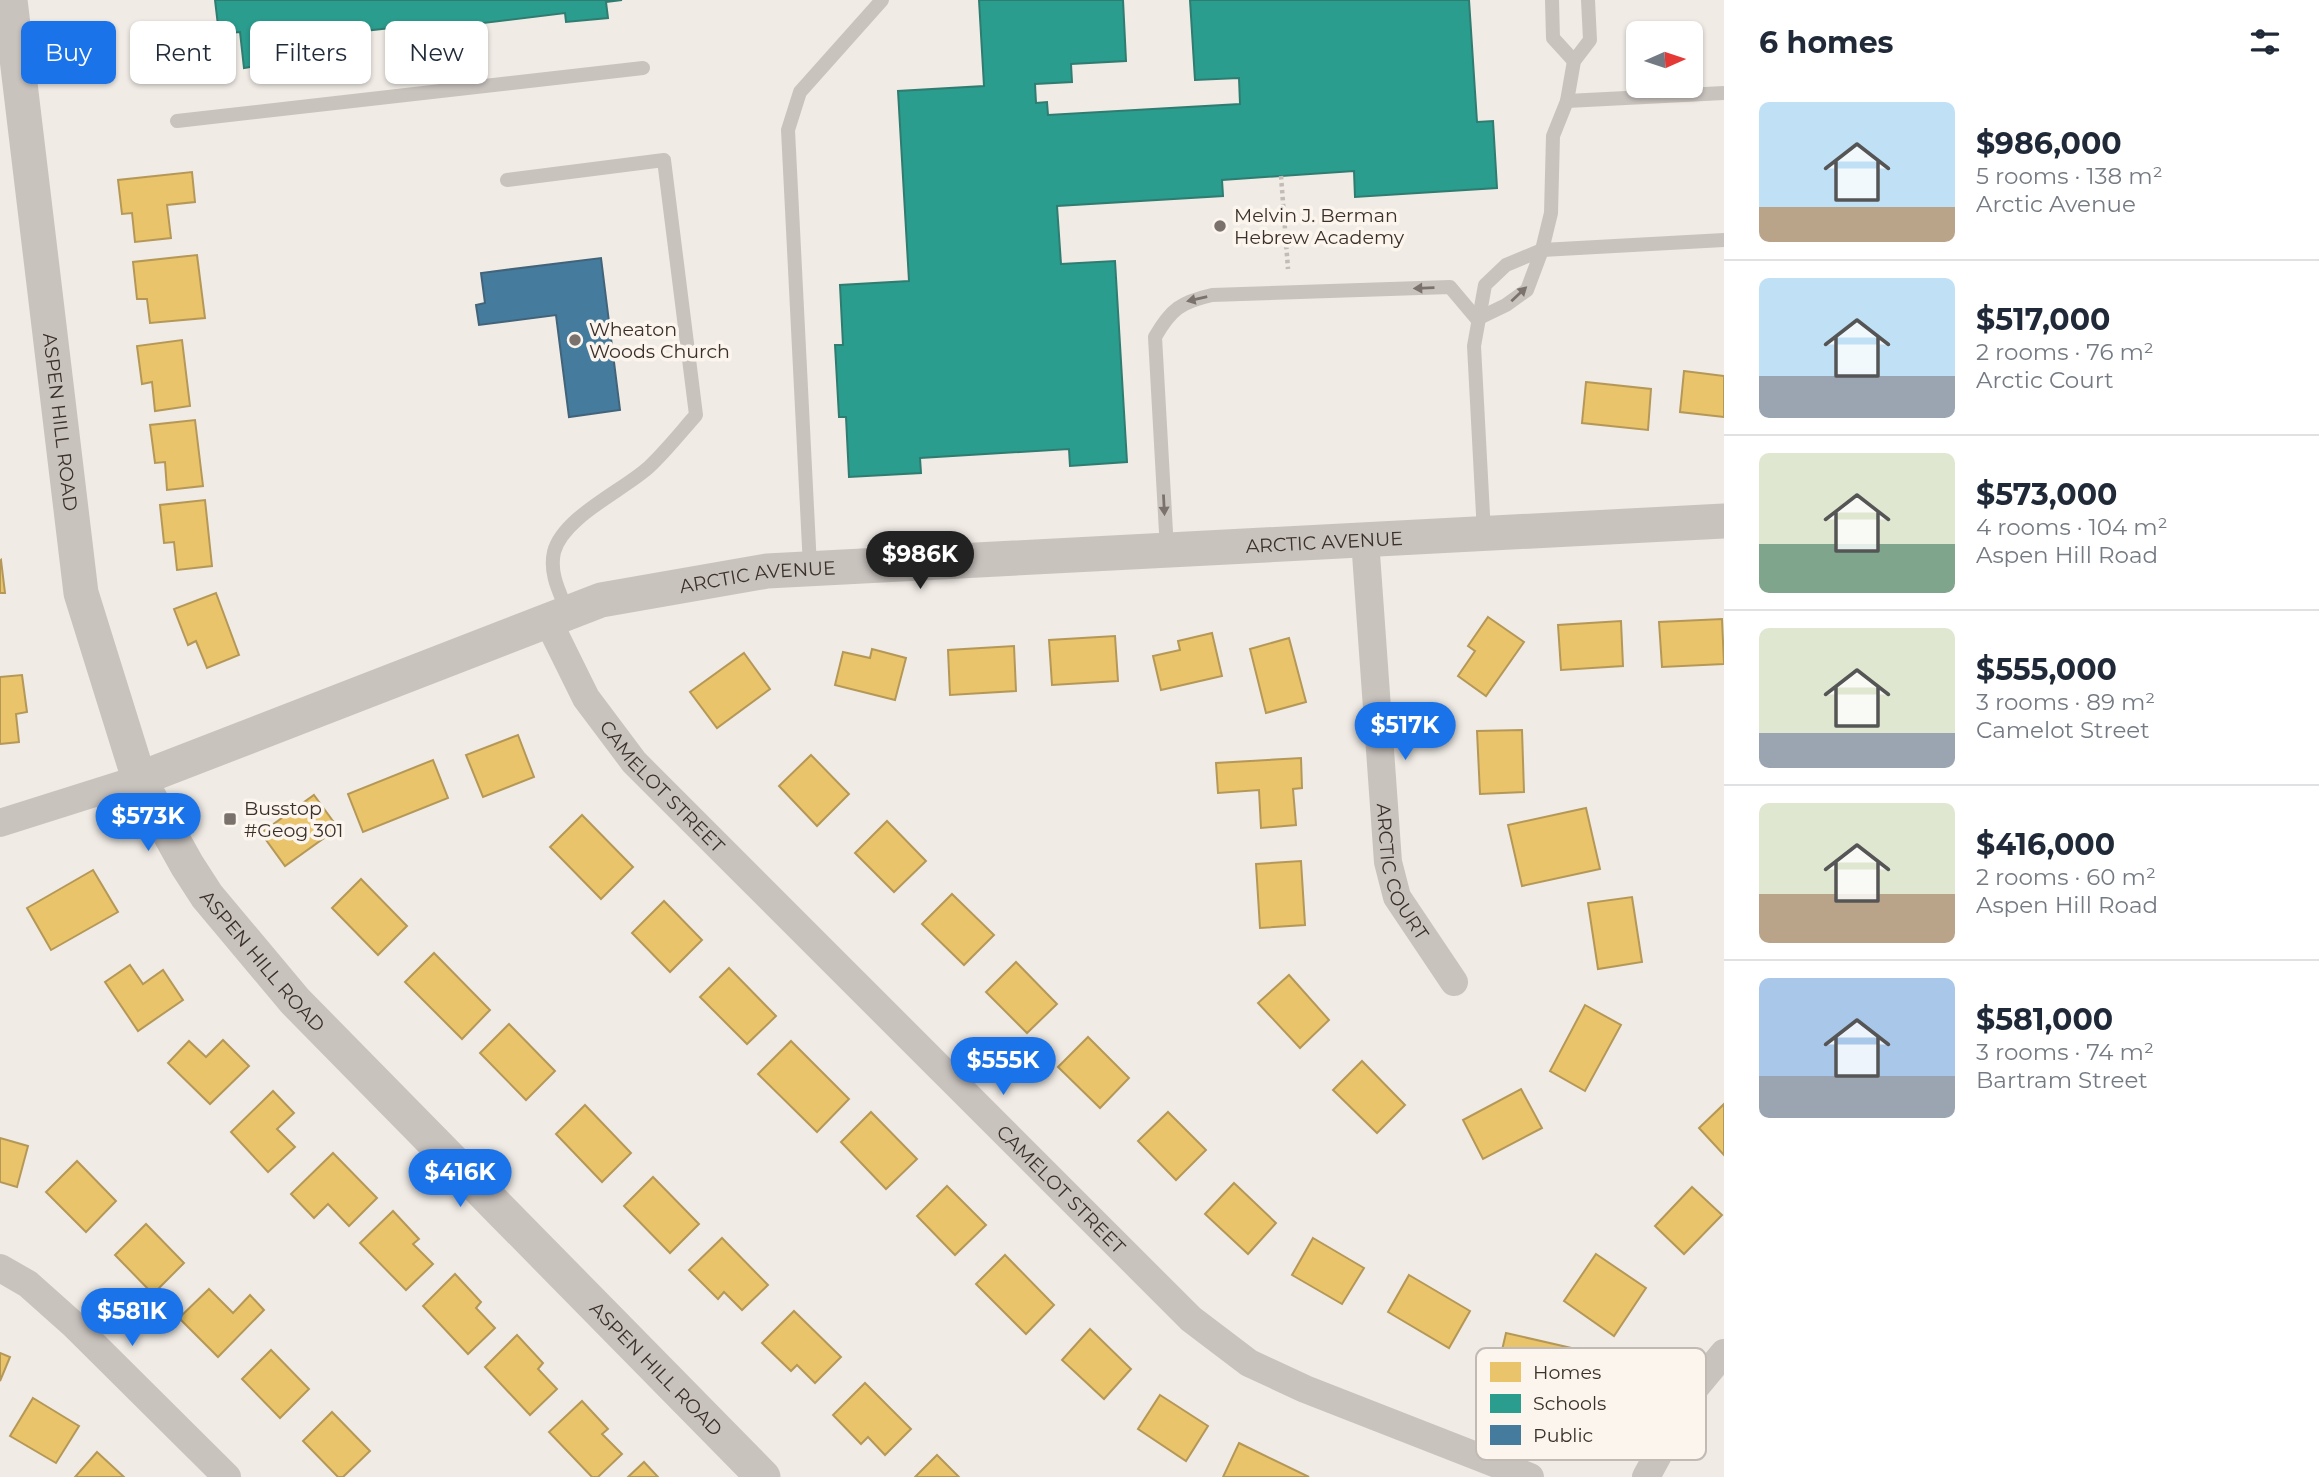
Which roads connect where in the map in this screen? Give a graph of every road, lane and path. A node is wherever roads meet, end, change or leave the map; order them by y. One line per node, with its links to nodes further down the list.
1 (10, 0): 22 (street, ASPEN HILL ROAD)
2 (882, 0): 20 (lane)
3 (1552, 0): 5 (lane)
4 (1588, 0): 5 (lane)
5 (1574, 61): 8 (lane)
6 (643, 68): 9 (lane)
7 (1724, 93): 8 (lane)
8 (1567, 101): 13 (lane)
9 (177, 121)
10 (1281, 176): 14 (path)
11 (507, 180): 21 (lane)
12 (1724, 240): 13 (lane)
13 (1542, 250): 15 (lane, one-way to 13); 15 (lane)
14 (1288, 269)
15 (1477, 319): 17 (lane); 19 (lane, one-way to 19)
16 (1724, 521): 17 (street, ARCTIC AVENUE)
17 (1484, 534): 18 (street, ARCTIC AVENUE)
18 (1365, 540): 19 (street, ARCTIC AVENUE); 24 (street, ARCTIC COURT)
19 (1167, 550): 20 (street, ARCTIC AVENUE)
20 (811, 569): 21 (street, ARCTIC AVENUE)
21 (558, 617): 22 (street, ARCTIC AVENUE); 28 (street, CAMELOT STREET)
22 (139, 779): 23 (street, ARCTIC AVENUE); 32 (street, ASPEN HILL ROAD)
23 (0, 823)
24 (1454, 982)
25 (0, 1268): 31 (street)
26 (1724, 1353): 27 (street)
27 (1706, 1375)
28 (1476, 1456)
29 (1487, 1460): 33 (street, CAMELOT STREET)
30 (1655, 1460): 34 (street)
31 (227, 1477)
32 (763, 1477)
33 (1530, 1477)
34 (1646, 1477)

